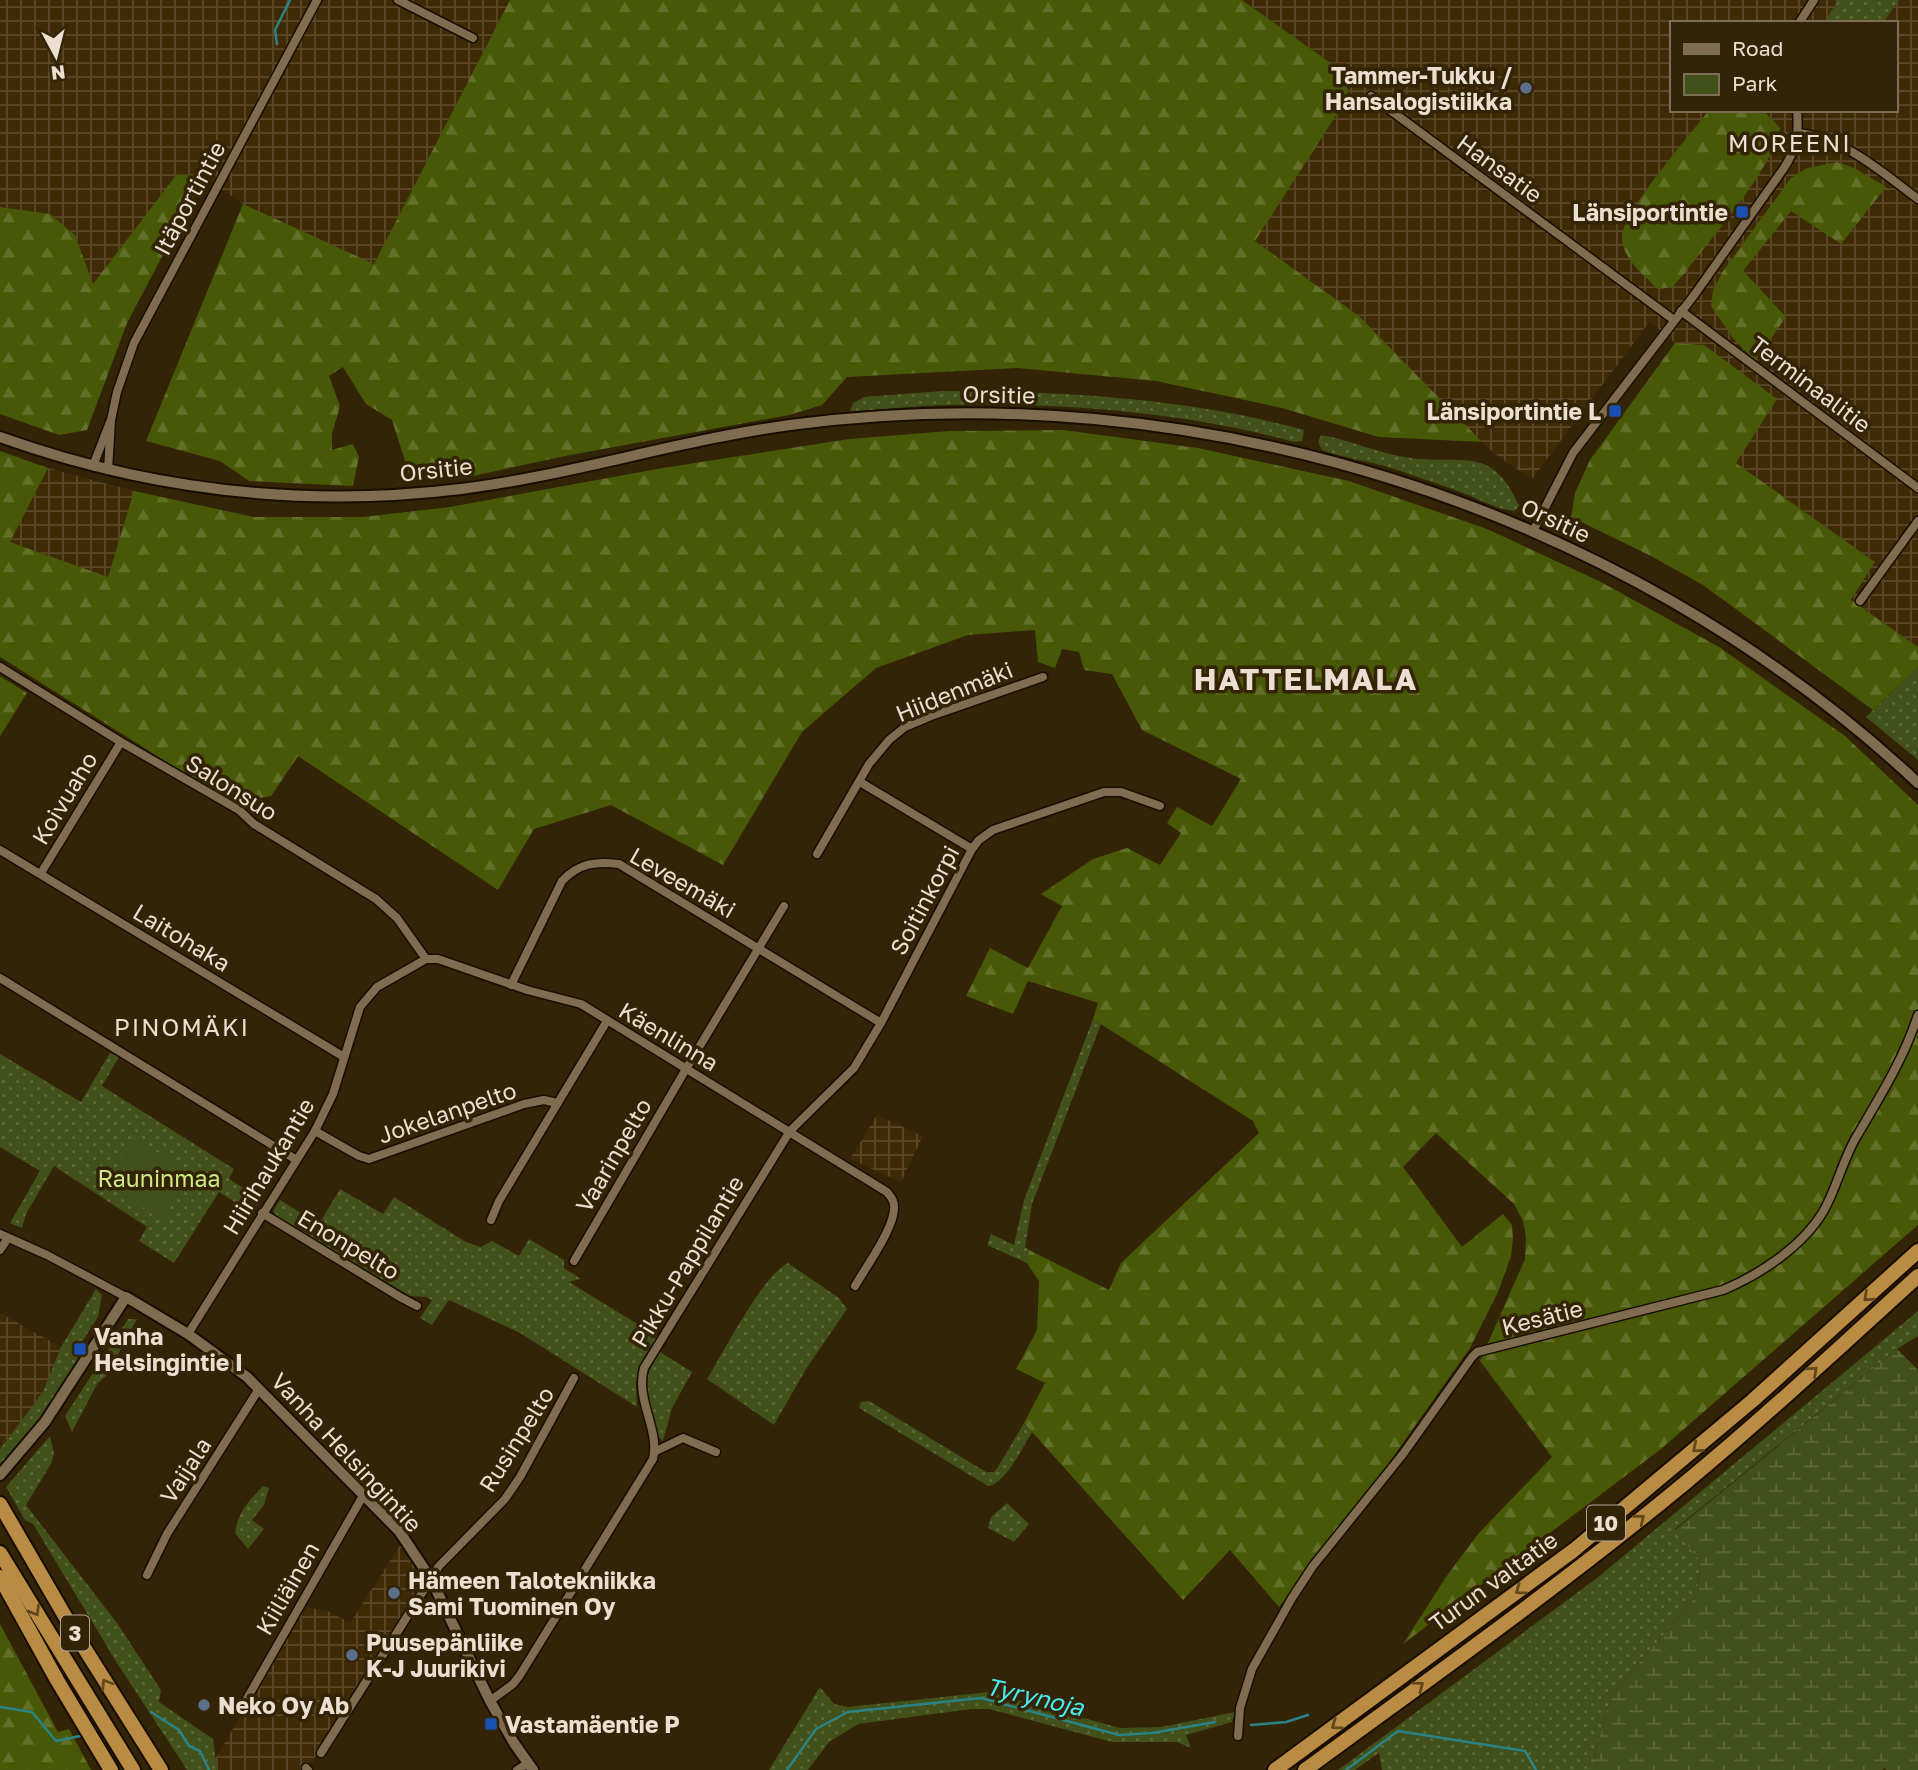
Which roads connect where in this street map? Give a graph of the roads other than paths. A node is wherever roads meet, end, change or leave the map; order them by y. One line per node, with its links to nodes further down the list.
1 (317, 0): 12 (street, Itäportintie)
2 (398, 0): 5 (street)
3 (1814, 0): 4 (street)
4 (1800, 21)
5 (473, 38)
6 (1371, 96): 11 (street, Hansatie)
7 (1797, 112): 8 (street)
8 (1799, 134): 9 (street); 10 (street)
9 (1918, 199)
10 (1681, 312): 11 (street); 16 (street, Terminaalitie)
11 (1674, 320): 18 (street)
12 (111, 420): 14 (street, Itäportintie); 15 (street, Itäportintie)
13 (0, 437): 14 (main road, Orsitie)
14 (93, 466): 15 (main road, Orsitie)
15 (108, 470): 18 (main road, Orsitie)
16 (1918, 488)
17 (1918, 521): 19 (street)
18 (1533, 531): 24 (main road, Orsitie)
19 (1860, 601)
20 (0, 667): 22 (street, Salonsuo)
21 (1043, 677): 23 (street, Hiidenmäki)
22 (121, 742): 29 (street, Koivuaho); 32 (street, Salonsuo)
23 (860, 782): 27 (street); 28 (street, Hiidenmäki)
24 (1918, 783)
25 (1160, 806): 27 (street, Soitinkorpi)
26 (0, 849): 29 (street, Laitohaka)
27 (972, 849): 37 (street, Soitinkorpi)
28 (817, 854)
29 (41, 873): 38 (street, Laitohaka)
30 (785, 906): 31 (street)
31 (758, 950): 34 (street, Leveemäki); 37 (street, Leveemäki); 39 (street)
32 (426, 959): 34 (street, Käenlinna); 38 (street, Hiirihaukantie)
33 (0, 978): 43 (street)
34 (511, 985): 36 (street, Käenlinna)
35 (1918, 1015): 68 (street, Kesätie)
36 (607, 1021): 39 (street, Käenlinna); 40 (street)
37 (881, 1023): 42 (street, Soitinkorpi)
38 (344, 1057): 41 (street, Hiirihaukantie)
39 (686, 1069): 42 (street, Käenlinna); 49 (street, Vaarinpelto)
40 (557, 1103): 41 (street, Jokelanpelto); 45 (street)
41 (315, 1131): 43 (street, Hiirihaukantie)
42 (790, 1131): 51 (street, Käenlinna); 57 (street, Pikku-Pappilantie)
43 (295, 1159): 44 (street, Hiirihaukantie)
44 (262, 1213): 53 (street, Enonpelto); 54 (street, Hiirihaukantie)
45 (491, 1220)
46 (4, 1236): 47 (street); 52 (street, Vanha Helsingintie)
47 (0, 1250)
48 (1918, 1251): 77 (highway, Turun valtatie / 10, one-way to 77)
49 (574, 1261)
50 (1918, 1276): 78 (highway, Turun valtatie / 10, one-way to 50)
51 (855, 1286)
52 (126, 1297): 54 (main road, Vanha Helsingintie); 59 (main road)
53 (417, 1306)
54 (188, 1334): 56 (main road, Vanha Helsingintie)
55 (574, 1378): 65 (street, Rusinpelto)
56 (259, 1389): 60 (main road, Vanha Helsingintie); 63 (street, Vaijala)
57 (654, 1452): 58 (street); 66 (street)
58 (716, 1452)
59 (0, 1475)
60 (364, 1494): 65 (main road, Vanha Helsingintie); 67 (street, Kiiliäinen)
61 (0, 1504): 69 (highway, 3, one-way to 61)
62 (0, 1553): 73 (highway, 3, one-way to 73)
63 (147, 1575)
64 (0, 1577): 72 (highway)
65 (431, 1579): 66 (main road, Vanha Helsingintie); 70 (street, Rusinpelto)
66 (491, 1701): 71 (main road, Vanha Helsingintie)
67 (245, 1702)
68 (1238, 1736)
69 (143, 1742): 74 (highway, 3); 75 (highway)
70 (321, 1753)
71 (531, 1766): 76 (street)
72 (111, 1770)
73 (133, 1770)
74 (161, 1770)
75 (168, 1770)
76 (517, 1770)
77 (1275, 1770)
78 (1305, 1770)

